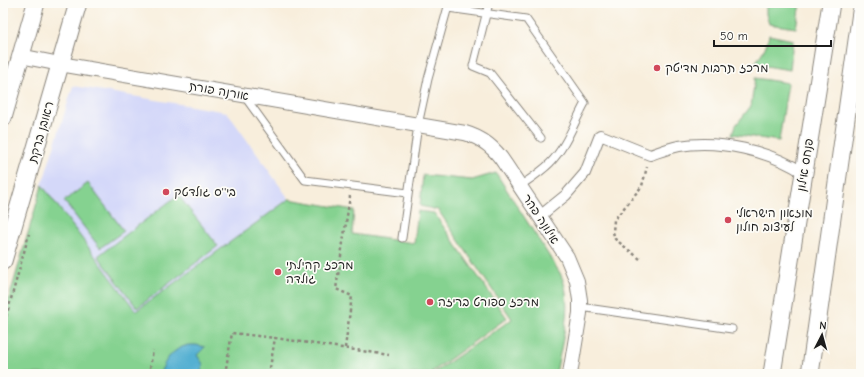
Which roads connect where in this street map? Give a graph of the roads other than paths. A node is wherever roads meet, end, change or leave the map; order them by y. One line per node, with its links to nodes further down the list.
1 (36, 3): 8 (street)
2 (78, 3): 9 (street, ראובן ברקת)
3 (489, 3): 7 (lane)
4 (831, 3): 14 (street, פנחס אילון)
5 (448, 5): 7 (lane); 12 (lane)
6 (861, 12): 24 (street)
7 (487, 14): 13 (lane); 15 (lane)
8 (20, 56): 9 (street, אורנה פורת); 11 (street)
9 (60, 64): 10 (street, אורנה פורת); 19 (street, ראובן ברקת)
10 (244, 95): 12 (street, אורנה פורת); 16 (lane)
11 (3, 118)
12 (418, 125): 15 (street, אילונה פהר); 16 (lane)
13 (541, 138)
14 (804, 173): 17 (street); 23 (street, פנחס אילון)
15 (520, 186): 17 (street, אילונה פהר)
16 (408, 193): 18 (lane)
17 (540, 216): 20 (street, אילונה פהר)
18 (402, 238)
19 (3, 261)
20 (580, 307): 21 (lane); 22 (street, אילונה פהר)
21 (732, 329)
22 (570, 374)
23 (772, 374)
24 (810, 374)

